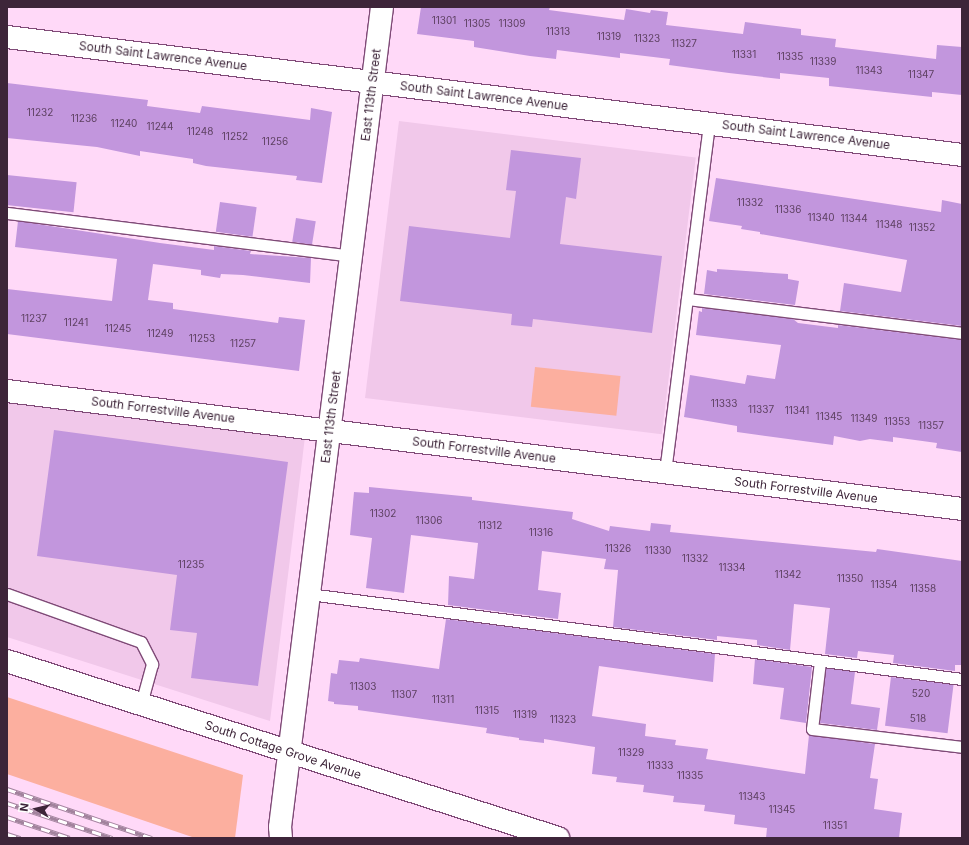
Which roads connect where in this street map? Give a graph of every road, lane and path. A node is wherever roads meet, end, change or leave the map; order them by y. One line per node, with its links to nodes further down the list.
1 (382, 7): 3 (street, East 113th Street)
2 (7, 36): 3 (street, South Saint Lawrence Avenue)
3 (373, 82): 4 (street, South Saint Lawrence Avenue); 7 (street, East 113th Street)
4 (709, 124): 5 (street, South Saint Lawrence Avenue); 8 (lane)
5 (962, 155)
6 (7, 213): 7 (lane)
7 (351, 256): 11 (street, East 113th Street)
8 (687, 299): 9 (lane); 12 (lane)
9 (962, 333)
10 (7, 391): 11 (street, South Forrestville Avenue)
11 (329, 431): 12 (street, South Forrestville Avenue); 15 (street, East 113th Street)
12 (665, 472): 13 (street, South Forrestville Avenue)
13 (962, 509)
14 (7, 594): 19 (lane)
15 (309, 594): 17 (lane); 21 (street, East 113th Street)
16 (7, 661): 19 (street, South Cottage Grove Avenue)
17 (820, 661): 18 (lane); 20 (lane)
18 (962, 679)
19 (141, 704): 21 (street, South Cottage Grove Avenue)
20 (962, 747)
21 (289, 752): 22 (street, East 113th Street); 23 (street, South Cottage Grove Avenue)
22 (278, 834)
23 (558, 838)

